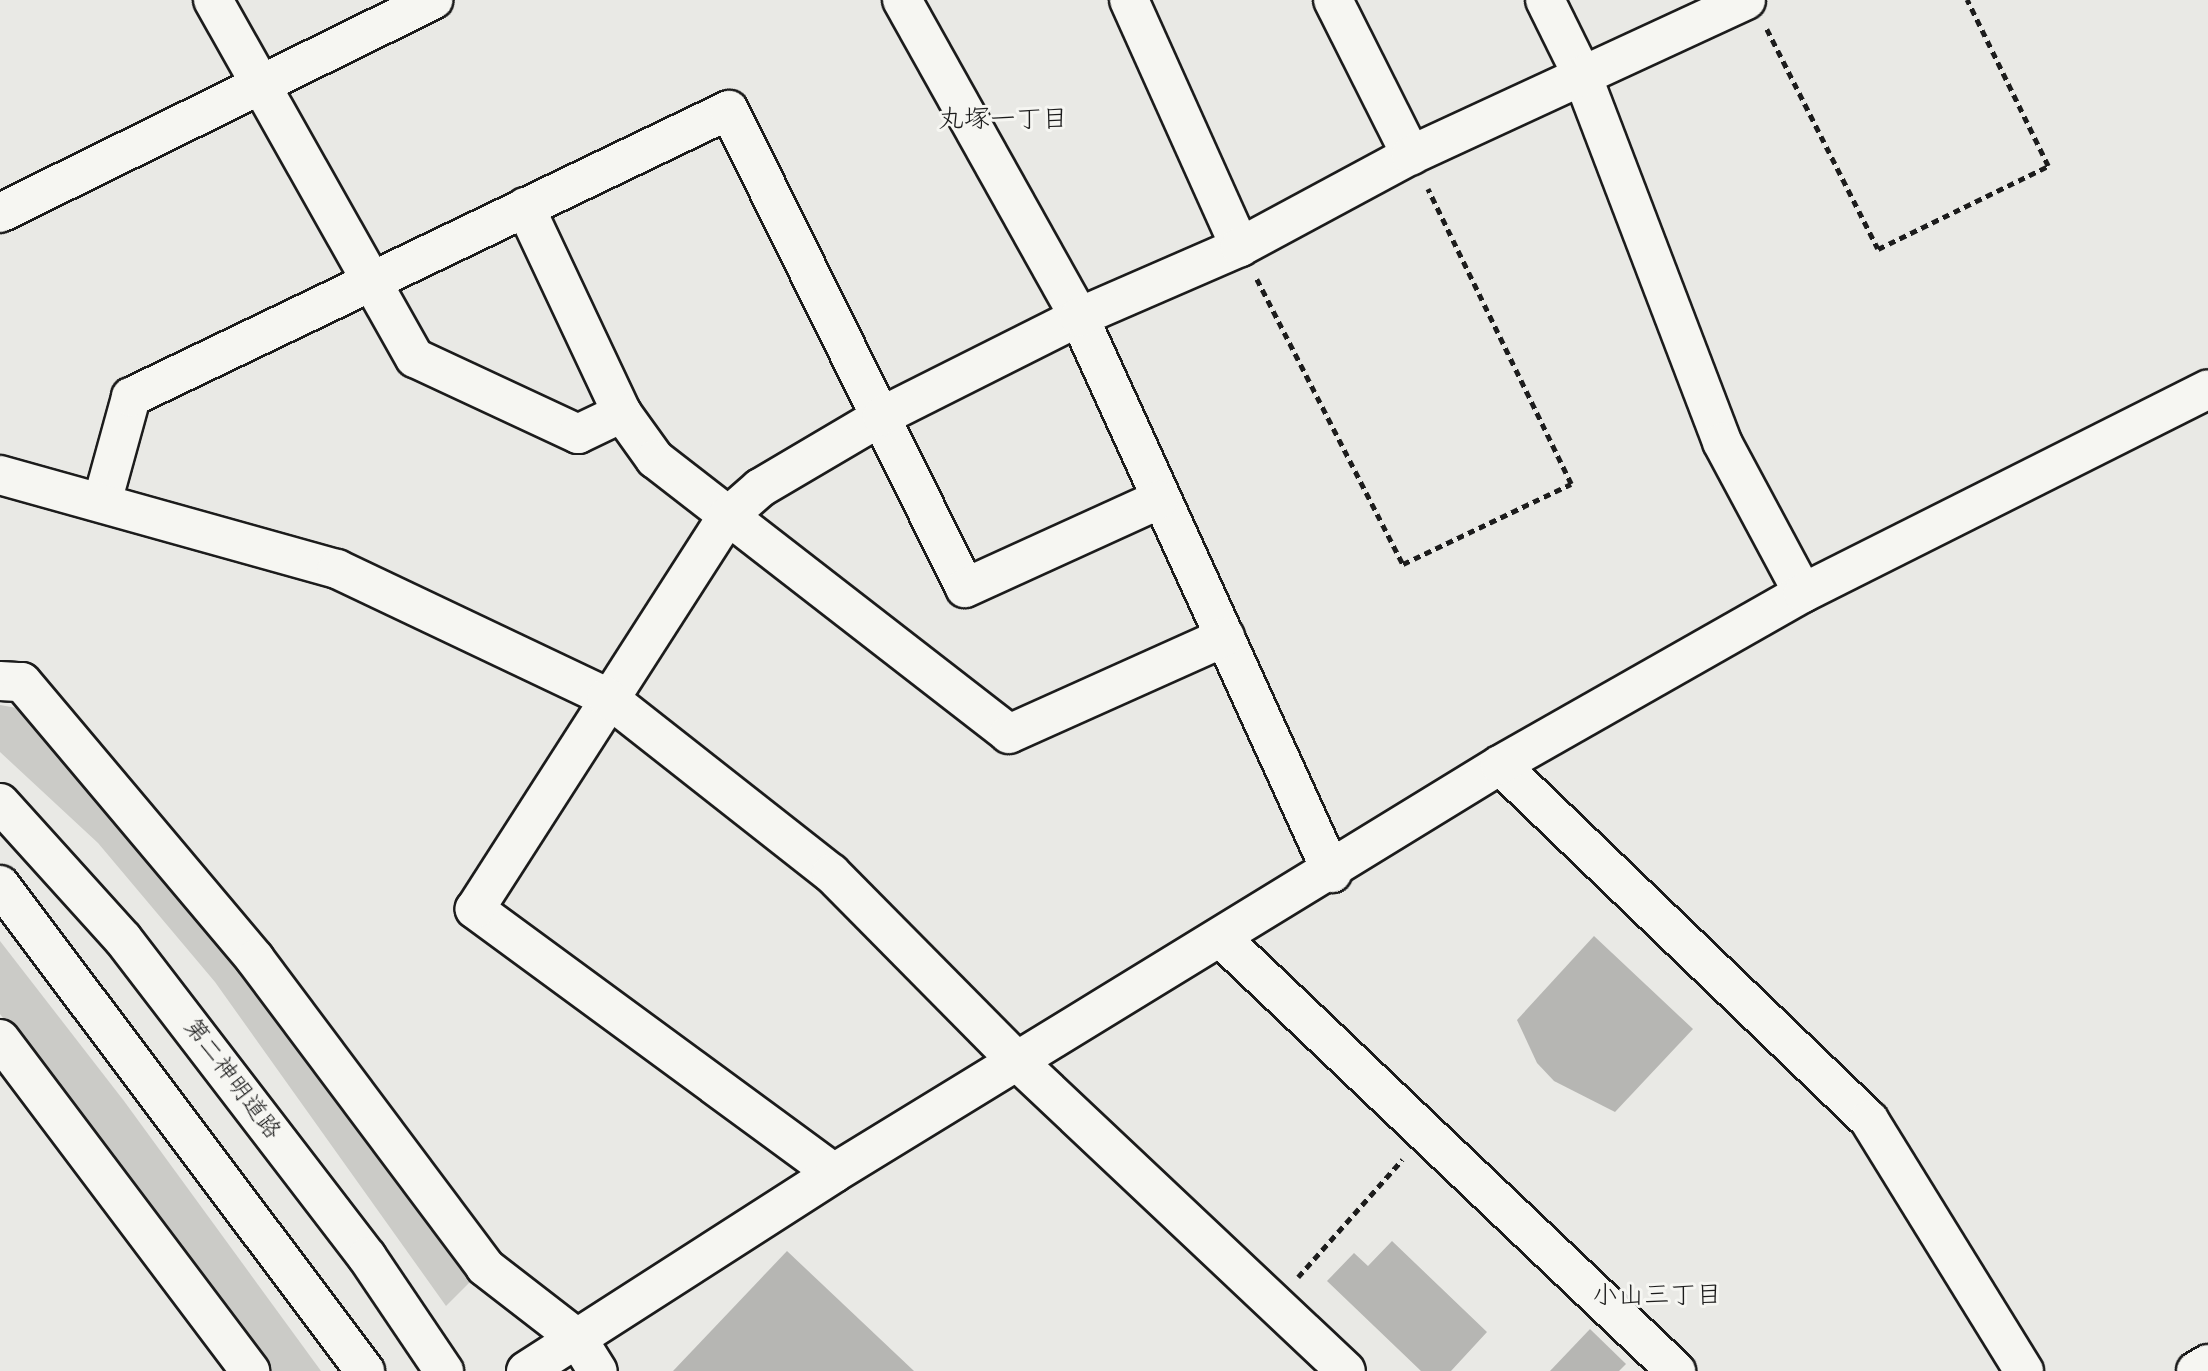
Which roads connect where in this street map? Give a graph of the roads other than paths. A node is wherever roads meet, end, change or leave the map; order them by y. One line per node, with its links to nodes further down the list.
1 (213, 0): 9 (main road)
2 (433, 0): 9 (main road)
3 (902, 0): 15 (main road)
4 (1129, 0): 13 (main road)
5 (1333, 0): 10 (main road)
6 (1545, 0): 8 (main road)
7 (1755, 12): 8 (main road)
8 (1582, 75): 10 (main road); 23 (main road)
9 (262, 82): 11 (main road); 14 (main road)
10 (1412, 155): 13 (main road)
11 (2, 205)
12 (525, 207): 14 (main road); 17 (main road); 18 (main road)
13 (1240, 247): 15 (main road)
14 (372, 282): 17 (main road); 20 (main road)
15 (1079, 317): 18 (main road); 21 (main road)
16 (2208, 389): 23 (main road)
17 (622, 413): 22 (main road)
18 (882, 416): 21 (main road); 22 (main road)
19 (0, 475): 20 (main road)
20 (103, 499): 26 (main road)
21 (1158, 500): 24 (main road)
22 (727, 517): 24 (main road); 26 (main road)
23 (1803, 593): 27 (main road)
24 (1225, 638): 29 (main road)
25 (0, 681): 35 (main road)
26 (607, 697): 33 (main road); 34 (main road)
27 (1500, 765): 29 (main road); 44 (main road)
28 (0, 803): 39 (main road, 第二神明道路)
29 (1332, 873): 31 (main road)
30 (0, 886): 38 (main road)
31 (1222, 939): 33 (main road); 43 (main road)
32 (0, 1039): 37 (main road)
33 (1019, 1063): 34 (main road); 42 (main road)
34 (834, 1173): 35 (main road)
35 (578, 1338): 40 (main road); 41 (main road)
36 (2208, 1364): 45 (main road)
37 (250, 1371)
38 (365, 1371)
39 (444, 1371)
40 (526, 1371)
41 (598, 1371)
42 (1346, 1371)
43 (1676, 1371)
44 (2024, 1371)
45 (2196, 1371)

